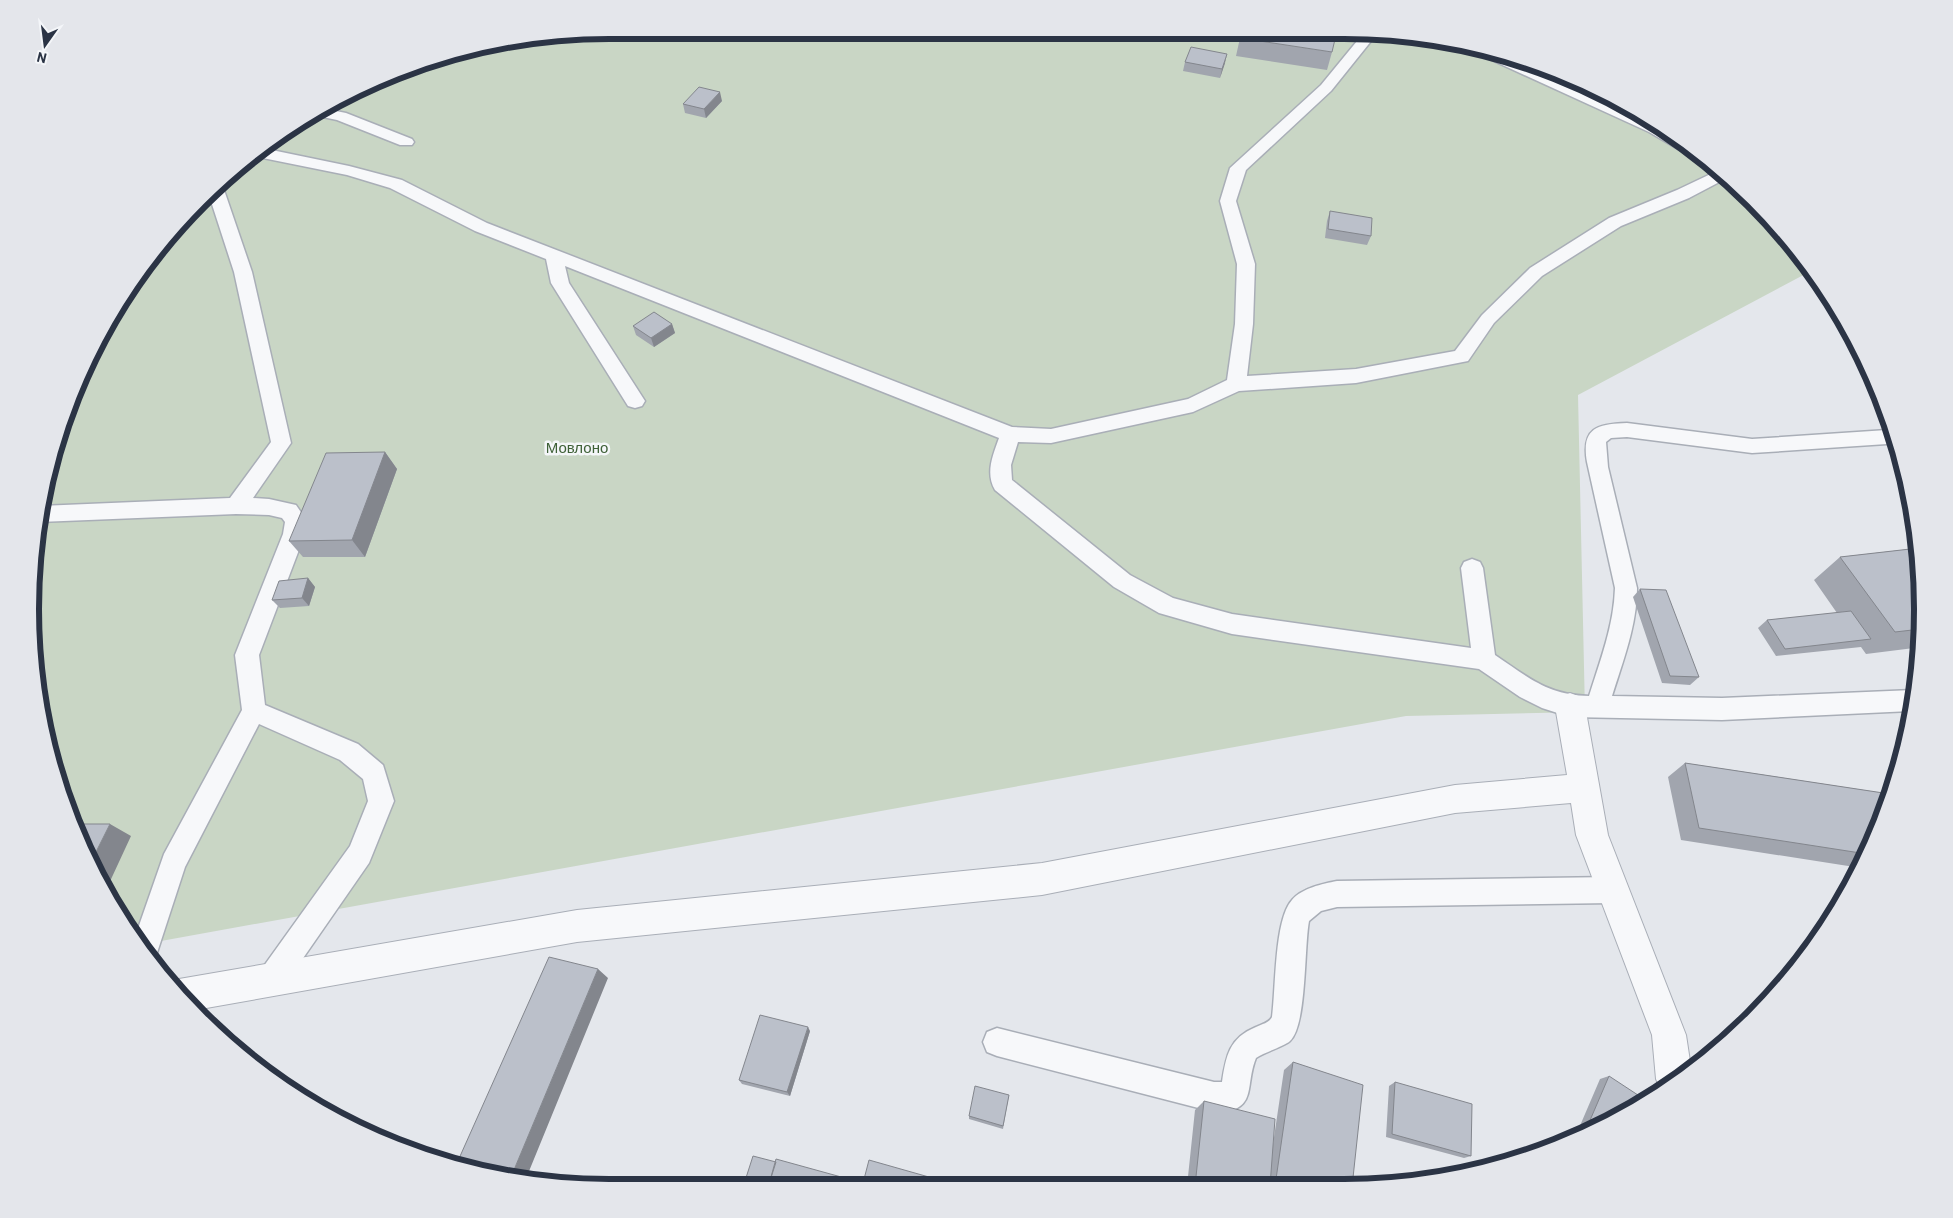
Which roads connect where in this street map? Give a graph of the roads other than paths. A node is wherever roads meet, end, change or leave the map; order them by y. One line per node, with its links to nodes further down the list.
1 (1365, 40): 10 (lane)
2 (1515, 65): 4 (lane)
3 (327, 114): 5 (lane)
4 (1639, 122)
5 (406, 142)
6 (266, 154): 9 (lane)
7 (1717, 177): 10 (lane)
8 (218, 195): 14 (lane)
9 (554, 256): 11 (lane); 12 (lane)
10 (1236, 384): 12 (lane)
11 (635, 401)
12 (1010, 434): 17 (lane)
13 (1887, 437): 19 (lane)
14 (236, 506): 15 (lane); 20 (lane)
15 (47, 514)
16 (1472, 568): 17 (lane)
17 (1484, 660): 19 (lane)
18 (1906, 700): 19 (lane)
19 (1584, 706): 21 (street)
20 (254, 711): 23 (lane); 24 (lane)
21 (1584, 788): 22 (street); 24 (street)
22 (1613, 890): 26 (lane); 27 (street)
23 (147, 942)
24 (272, 980): 25 (street)
25 (189, 994)
26 (997, 1042)
27 (1673, 1074)

